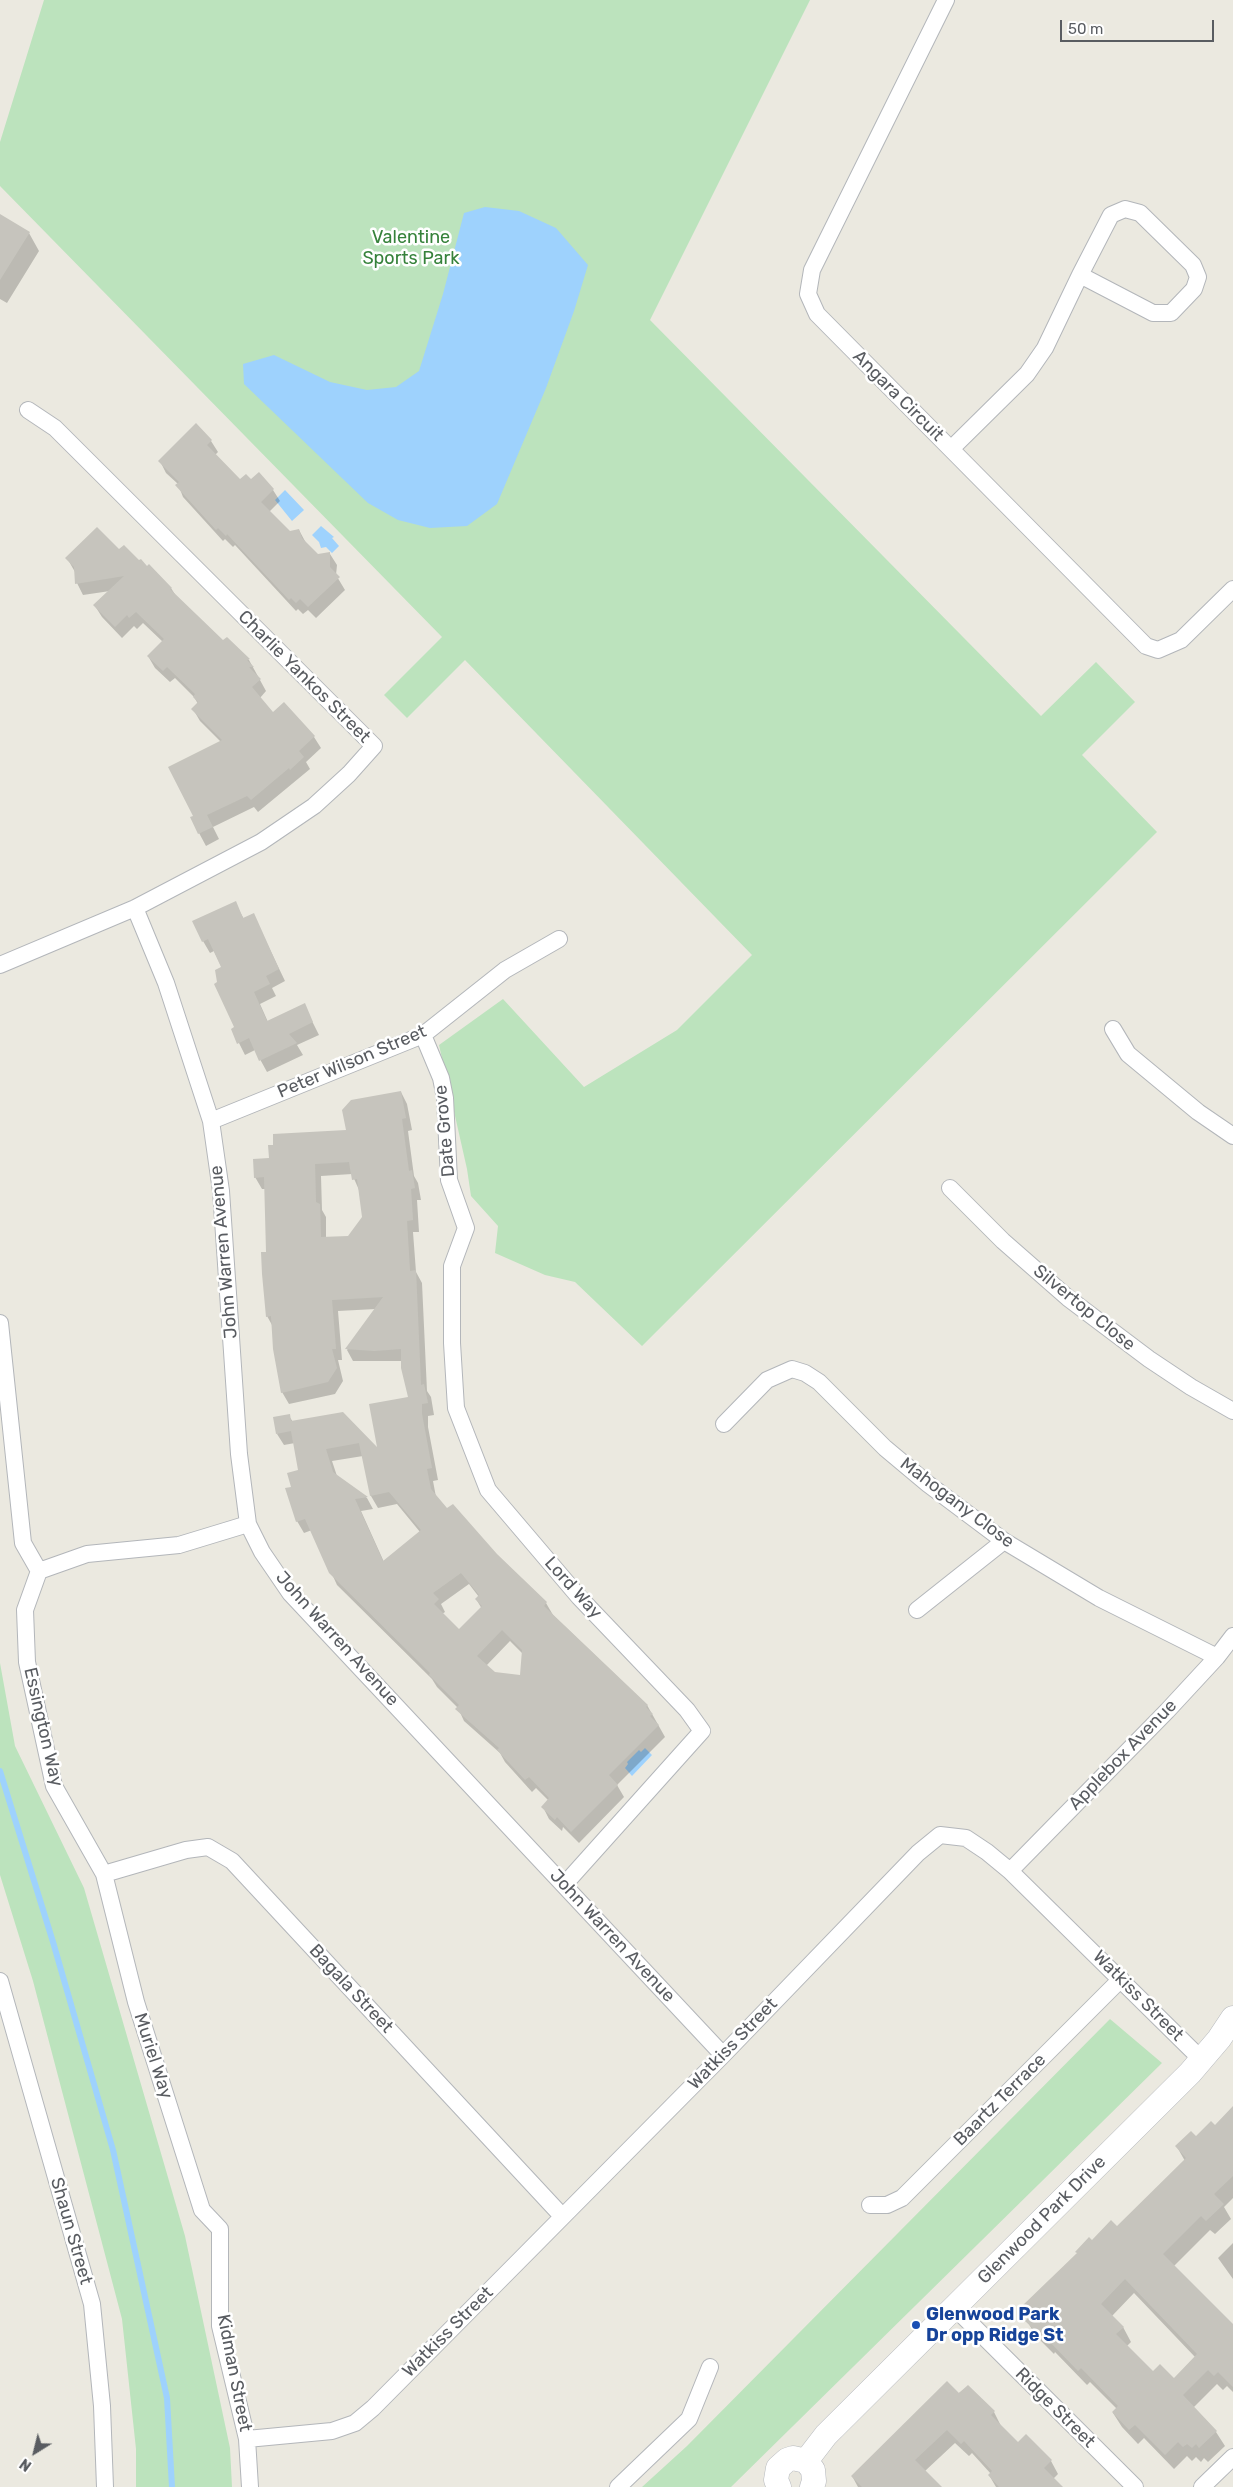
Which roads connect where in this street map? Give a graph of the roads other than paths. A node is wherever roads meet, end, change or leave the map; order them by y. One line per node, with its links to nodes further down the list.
1 (946, 0): 4 (street, Angara Circuit)
2 (1080, 275): 2 (street); 4 (street)
3 (28, 410): 6 (street, Charlie Yankos Street)
4 (951, 449): 5 (street, Angara Circuit)
5 (1233, 589)
6 (135, 908): 8 (street, Charlie Yankos Street); 11 (street, John Warren Avenue)
7 (559, 939): 10 (street, Peter Wilson Street)
8 (0, 965)
9 (1113, 1029): 12 (street)
10 (423, 1035): 11 (street, Peter Wilson Street); 14 (street, Date Grove)
11 (211, 1120): 18 (street, John Warren Avenue)
12 (1233, 1136)
13 (950, 1188): 16 (street, Silvertop Close)
14 (466, 1228): 26 (street, Lord Way)
15 (0, 1323): 20 (street)
16 (1233, 1411)
17 (724, 1424): 19 (street, Mahogany Close)
18 (248, 1524): 20 (street); 26 (street, John Warren Avenue)
19 (1004, 1541): 21 (street); 23 (street, Mahogany Close)
20 (39, 1570): 25 (street, Essington Way)
21 (917, 1610)
22 (1233, 1636): 23 (street, Applebox Avenue)
23 (1218, 1657): 24 (street, Applebox Avenue)
24 (1010, 1871): 27 (street, Watkiss Street); 30 (street, Watkiss Street)
25 (104, 1874): 33 (street, Bagala Street); 34 (street, Muriel Way)
26 (564, 1885): 30 (street, John Warren Avenue)
27 (1121, 1979): 31 (street, Watkiss Street); 32 (street, Baartz Terrace)
28 (0, 1981): 40 (street, Shaun Street)
29 (1233, 2018): 31 (street, Glenwood Park Drive)
30 (723, 2055): 33 (street, Watkiss Street)
31 (1202, 2060): 35 (street, Glenwood Park Drive)
32 (870, 2205)
33 (562, 2216): 37 (street, Watkiss Street)
34 (220, 2229): 37 (street, Kidman Street)
35 (954, 2307): 39 (street, Glenwood Park Drive); 45 (street, Ridge Street)
36 (710, 2367): 42 (street)
37 (247, 2439): 41 (street, Kidman Street)
38 (1233, 2457): 46 (street)
39 (806, 2461): 43 (street); 44 (street)
40 (105, 2487)
41 (250, 2487)
42 (618, 2487)
43 (778, 2487)
44 (812, 2487)
45 (1135, 2487)
46 (1202, 2487)

